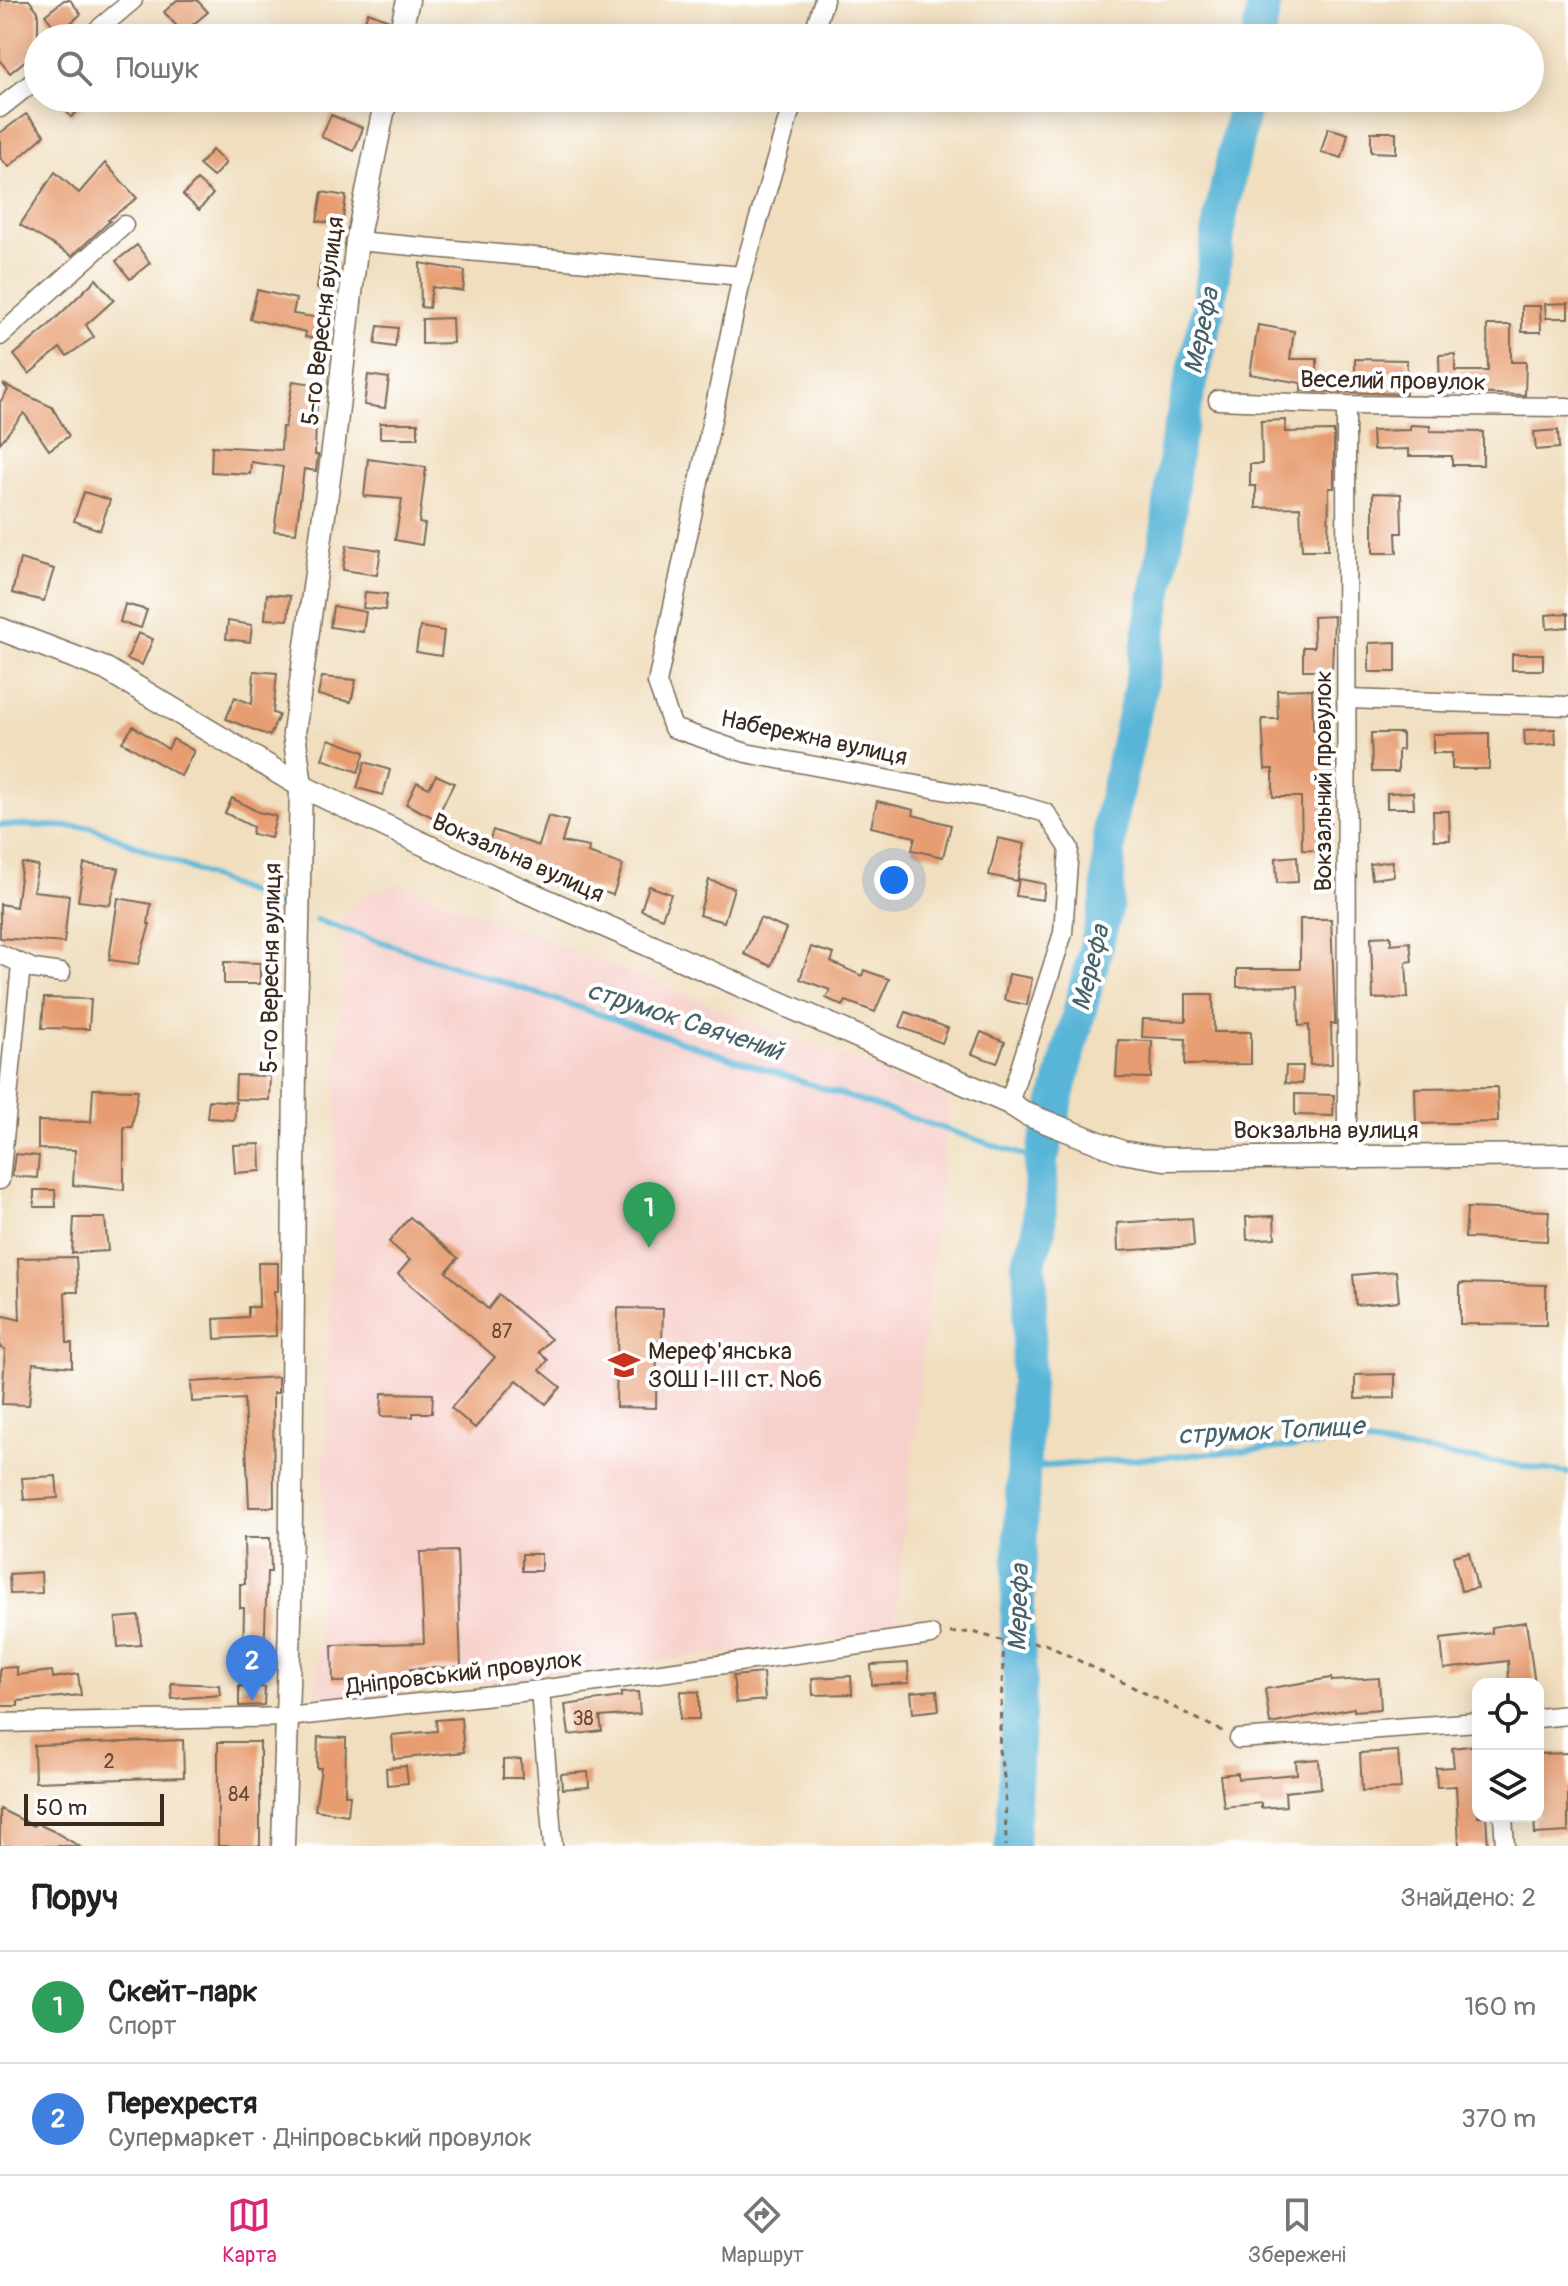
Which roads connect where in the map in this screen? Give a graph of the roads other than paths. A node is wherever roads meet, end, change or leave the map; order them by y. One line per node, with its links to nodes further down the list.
1 (133, 0): 4 (street)
2 (408, 0): 5 (street)
3 (824, 0): 6 (street)
4 (105, 24)
5 (402, 24)
6 (816, 24)
7 (24, 89): 8 (street)
8 (0, 108)
9 (383, 112): 12 (street, 5-го Вересня вулиця)
10 (790, 112): 13 (street, Набережна вулиця)
11 (124, 225): 14 (street)
12 (357, 241): 13 (street); 21 (street, 5-го Вересня вулиця)
13 (742, 276): 25 (street, Набережна вулиця)
14 (0, 336)
15 (1218, 400): 16 (street, Веселий провулок)
16 (1346, 405): 17 (street, Веселий провулок); 19 (street, Вокзальний провулок)
17 (1568, 407)
18 (0, 629): 21 (street, Вокзальна вулиця)
19 (1346, 699): 20 (street); 27 (street, Вокзальний провулок)
20 (1568, 706)
21 (301, 786): 25 (street, Вокзальна вулиця); 32 (street, 5-го Вересня вулиця)
22 (0, 954): 23 (street)
23 (21, 965): 24 (street); 28 (street)
24 (61, 973)
25 (1017, 1108): 27 (street, Вокзальна вулиця)
26 (1568, 1155): 27 (street, Вокзальна вулиця)
27 (1347, 1156)
28 (0, 1180)
29 (931, 1635): 30 (street, Дніпровський провулок)
30 (540, 1690): 32 (street, Дніпровський провулок); 39 (street)
31 (1568, 1715): 33 (street)
32 (287, 1717): 35 (street, Дніпровський провулок); 38 (street, 5-го Вересня вулиця)
33 (1544, 1717)
34 (1472, 1722): 36 (street)
35 (0, 1723)
36 (1239, 1739)
37 (1503, 1822): 40 (street)
38 (283, 1846)
39 (553, 1846)
40 (1505, 1846)

